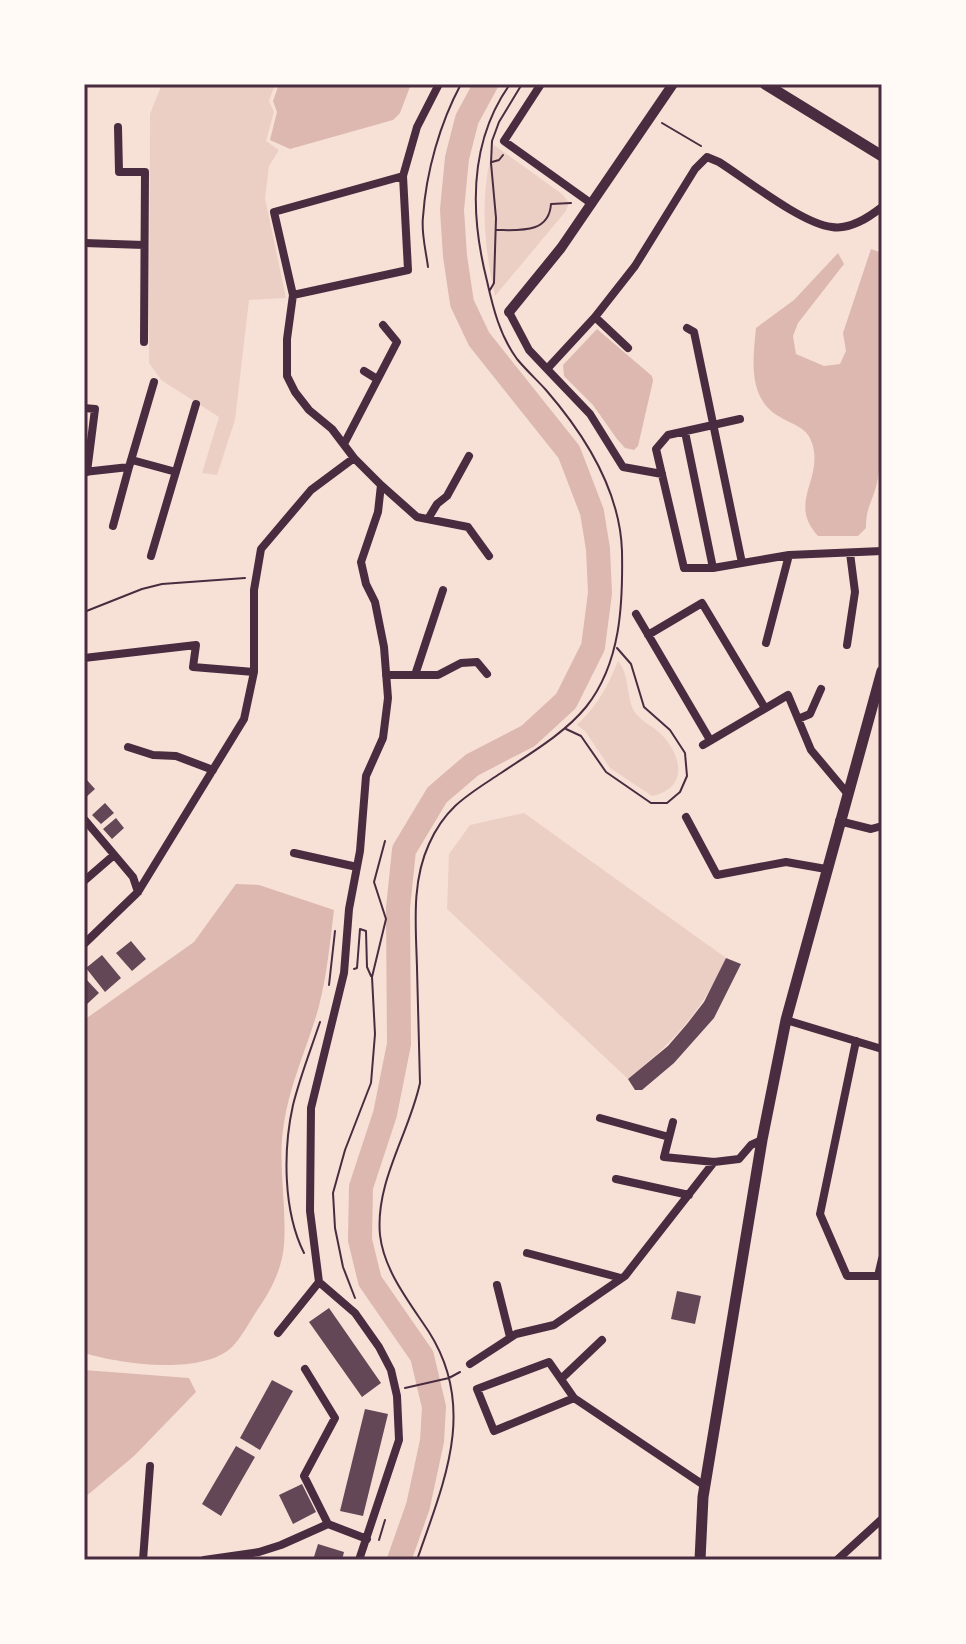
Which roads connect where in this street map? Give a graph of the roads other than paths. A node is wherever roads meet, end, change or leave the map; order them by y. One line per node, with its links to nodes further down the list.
1 (439, 84): 7 (street)
2 (541, 84): 8 (street)
3 (673, 84): 8 (street)
4 (765, 84): 6 (main road)
5 (118, 127): 11 (street)
6 (882, 156)
7 (403, 176): 12 (street); 12 (street)
8 (592, 204): 13 (street)
9 (882, 207): 14 (street)
10 (84, 243): 11 (street)
11 (144, 245): 17 (street)
12 (293, 295): 28 (street)
13 (509, 312): 19 (street)
14 (595, 317): 18 (street); 19 (street)
15 (383, 325): 21 (street)
16 (687, 328): 26 (street)
17 (144, 342)
18 (628, 348)
19 (547, 369): 34 (street)
20 (364, 371): 21 (street)
21 (377, 379): 28 (street)
22 (154, 382): 31 (street)
23 (196, 404): 33 (street)
24 (84, 408): 32 (street)
25 (740, 419): 26 (street)
26 (713, 425): 27 (street); 43 (street)
27 (685, 432): 34 (street); 44 (street)
28 (344, 444): 30 (street)
29 (469, 456): 36 (street)
30 (354, 458): 35 (street); 52 (street)
31 (130, 464): 32 (street); 33 (street); 37 (street)
32 (86, 472)
33 (176, 472): 41 (street)
34 (662, 474): 44 (street)
35 (381, 485): 36 (street); 54 (street)
36 (428, 519): 42 (street)
37 (113, 526)
38 (882, 551): 39 (street)
39 (850, 553): 40 (street); 49 (street)
40 (789, 555): 43 (street); 48 (street)
41 (151, 556)
42 (489, 556)
43 (742, 563): 44 (street)
44 (713, 568)
45 (443, 590): 55 (street)
46 (636, 614): 47 (street)
47 (648, 635): 57 (street); 57 (street)
48 (766, 643)
49 (847, 645)
50 (84, 658): 52 (street)
51 (882, 671): 61 (main road)
52 (254, 672): 60 (street)
53 (487, 674): 55 (street)
54 (386, 675): 55 (street); 70 (street)
55 (415, 675)
56 (821, 689): 58 (street)
57 (765, 708): 58 (street)
58 (798, 719): 61 (street)
59 (128, 747): 60 (street)
60 (213, 770): 73 (street)
61 (847, 793): 64 (main road)
62 (686, 817): 71 (street)
63 (84, 819): 66 (street)
64 (839, 821): 65 (street); 71 (main road)
65 (882, 826)
66 (94, 833): 67 (street); 69 (street)
67 (84, 841)
68 (294, 853): 70 (street)
69 (114, 855): 72 (street); 73 (street)
70 (357, 867): 89 (street)
71 (826, 869): 75 (main road)
72 (84, 881)
73 (138, 892): 74 (street)
74 (84, 944)
75 (786, 1020): 76 (street); 81 (main road)
76 (856, 1041): 77 (street); 87 (street)
77 (882, 1049)
78 (600, 1118): 80 (street)
79 (673, 1122): 80 (street)
80 (669, 1137): 82 (street)
81 (762, 1140): 82 (street); 99 (main road)
82 (714, 1162): 84 (street)
83 (616, 1179): 84 (street)
84 (689, 1195): 88 (street)
85 (527, 1253): 88 (street)
86 (882, 1259): 87 (street)
87 (880, 1276)
88 (621, 1278): 92 (street)
89 (319, 1282): 91 (street); 102 (street)
90 (497, 1285): 92 (street)
91 (278, 1333)
92 (510, 1337): 94 (street)
93 (602, 1340): 96 (street)
94 (470, 1364)
95 (305, 1369): 101 (street)
96 (561, 1379): 97 (street); 97 (street)
97 (574, 1398): 99 (street)
98 (150, 1466): 103 (street)
99 (705, 1486): 106 (main road)
100 (882, 1519): 107 (street)
101 (328, 1524): 102 (street); 104 (street)
102 (367, 1539): 105 (street)
103 (143, 1560)
104 (204, 1560)
105 (359, 1560)
106 (700, 1560)
107 (837, 1560)

